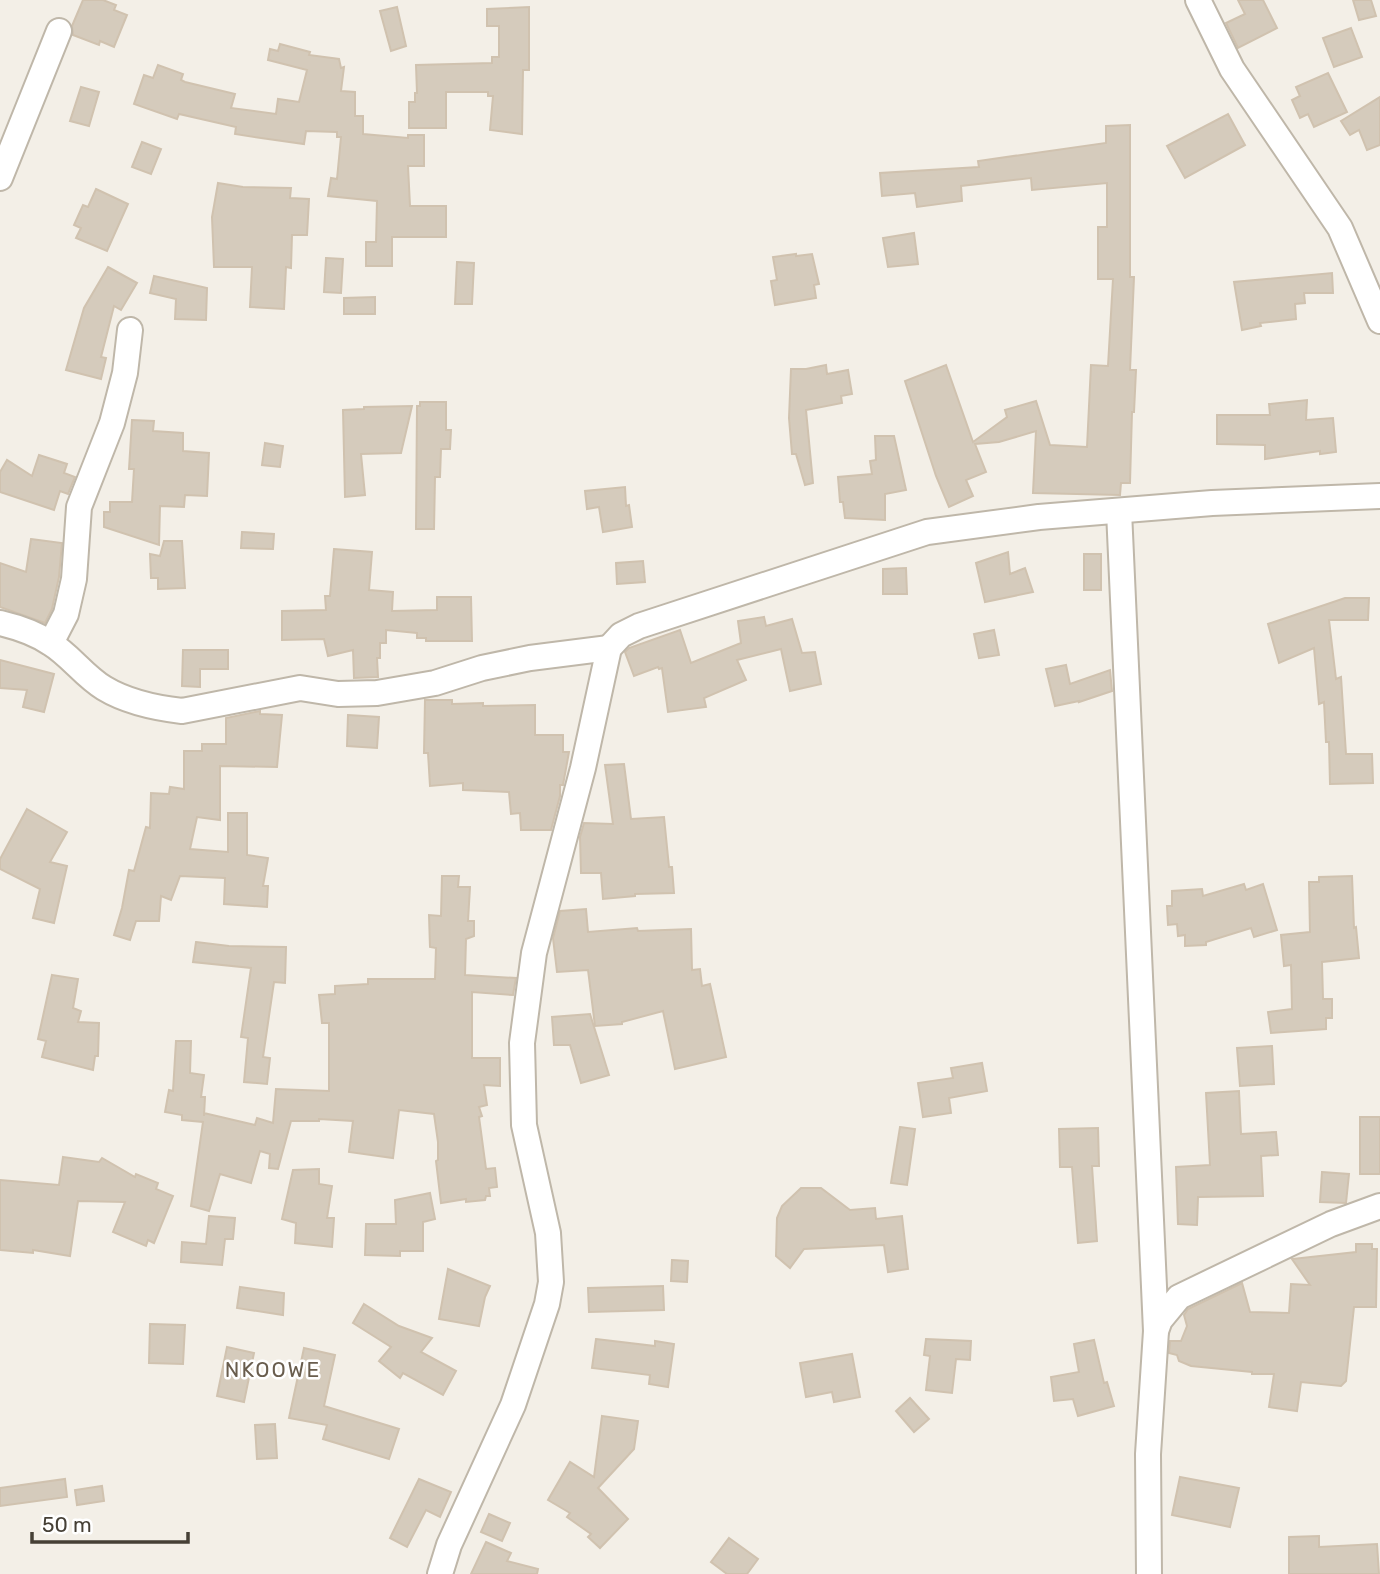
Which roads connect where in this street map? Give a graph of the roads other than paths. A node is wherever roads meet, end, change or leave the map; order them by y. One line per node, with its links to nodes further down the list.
1 (1198, 0): 4 (street)
2 (59, 31): 3 (street)
3 (0, 178)
4 (1380, 321)
5 (130, 330): 9 (street)
6 (1380, 495): 7 (street)
7 (1119, 511): 10 (street); 12 (street)
8 (0, 623): 9 (street)
9 (51, 643): 10 (street)
10 (609, 648): 13 (street)
11 (1380, 1206): 12 (street)
12 (1156, 1331): 14 (street)
13 (440, 1574)
14 (1149, 1574)

